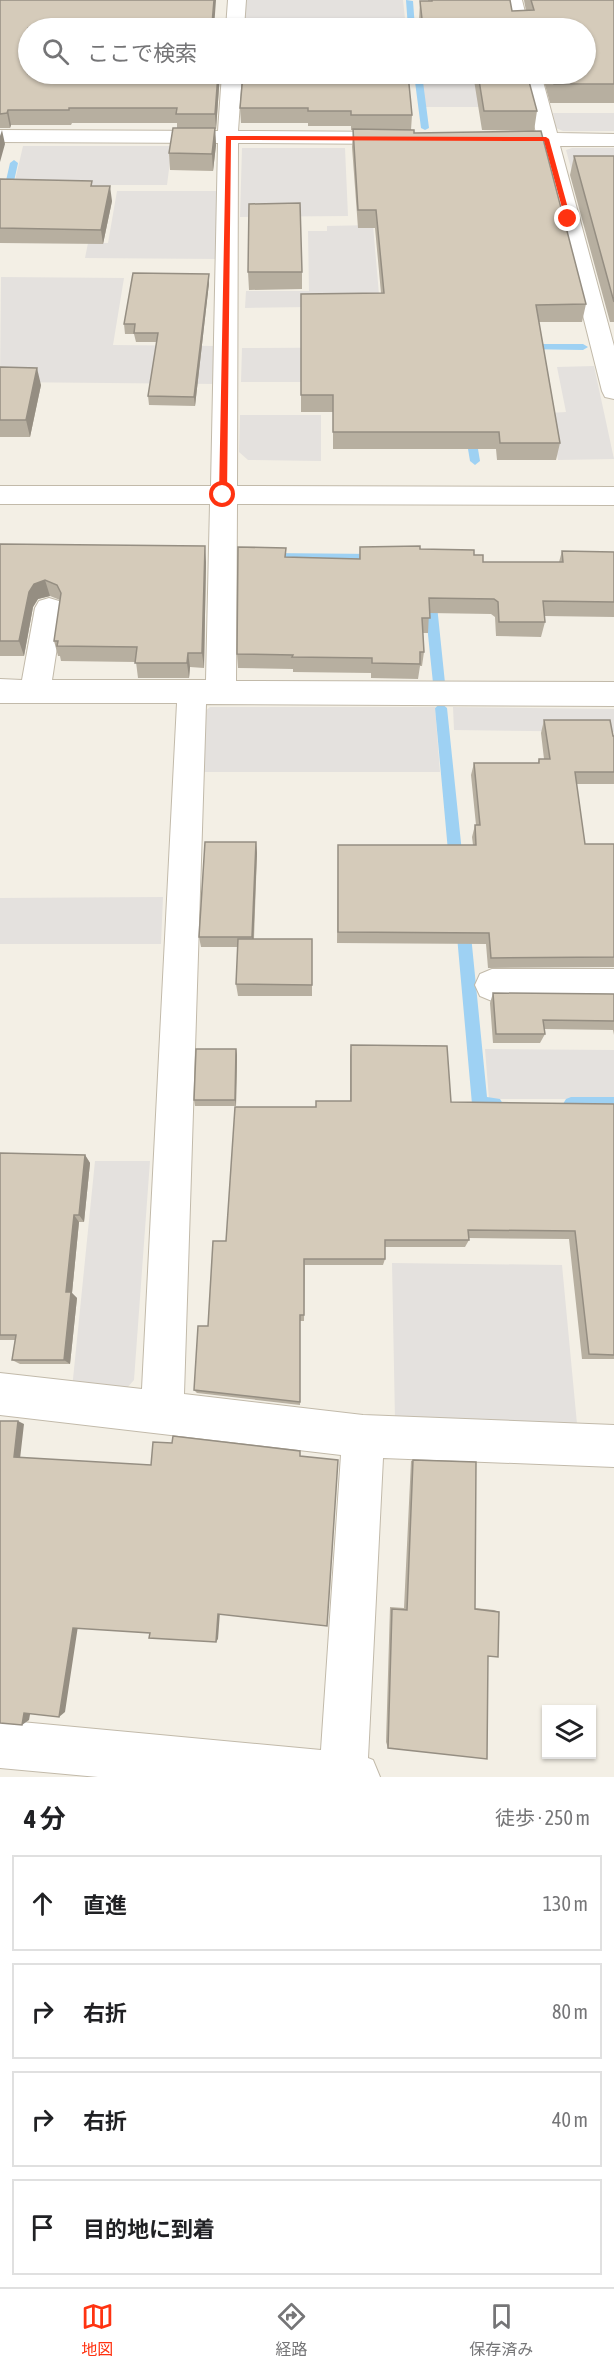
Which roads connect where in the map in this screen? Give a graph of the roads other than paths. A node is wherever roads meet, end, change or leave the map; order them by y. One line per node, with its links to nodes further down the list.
1 (237, 0): 3 (street)
2 (513, 0): 4 (street)
3 (236, 18)
4 (518, 18)
5 (231, 84): 8 (street)
6 (533, 84): 11 (street)
7 (0, 136): 8 (street)
8 (228, 138): 9 (street); 16 (street)
9 (418, 138)
10 (476, 139): 11 (street)
11 (546, 139): 12 (street); 13 (street)
12 (614, 140)
13 (607, 337): 14 (street)
14 (614, 391)
15 (0, 495): 16 (street)
16 (223, 495): 17 (street); 21 (street)
17 (614, 496)
18 (49, 608): 20 (street)
19 (0, 691): 20 (street)
20 (34, 692): 21 (street)
21 (207, 692): 22 (street); 26 (street)
22 (614, 694)
23 (492, 985): 24 (street)
24 (614, 985)
25 (0, 1394): 26 (street)
26 (162, 1413): 27 (street)
27 (363, 1436): 28 (street); 30 (street)
28 (614, 1446)
29 (0, 1744): 30 (street)
30 (350, 1777)

